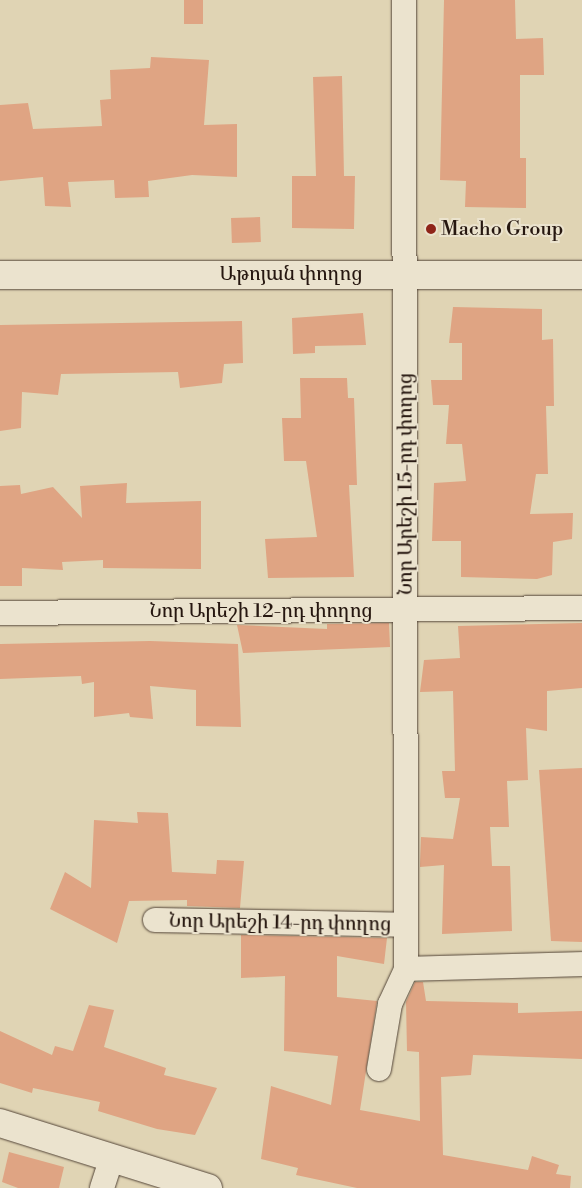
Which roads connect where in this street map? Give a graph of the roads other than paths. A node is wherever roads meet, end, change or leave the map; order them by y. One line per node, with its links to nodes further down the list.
1 (404, 0): 2 (street, Նոր Արեշի 15-րդ փողոց)
2 (405, 273): 3 (main road, Աթոյան փողոց); 4 (main road, Աթոյան փողոց); 6 (street, Նոր Արեշի 15-րդ փողոց)
3 (0, 275)
4 (582, 275)
5 (582, 608): 6 (street, Նոր Արեշի 12-րդ փողոց)
6 (407, 610): 7 (street, Նոր Արեշի 12-րդ փողոց); 9 (street, Նոր Արեշի 15-րդ փողոց)
7 (0, 613)
8 (155, 920): 9 (street, Նոր Արեշի 14-րդ փողոց)
9 (406, 925): 11 (street, Նոր Արեշի 15-րդ փողոց)
10 (582, 964): 11 (street)
11 (406, 969): 12 (street)
12 (379, 1069)
13 (0, 1124): 14 (main road)
14 (112, 1158): 15 (street); 16 (main road)
15 (102, 1188)
16 (208, 1188)

